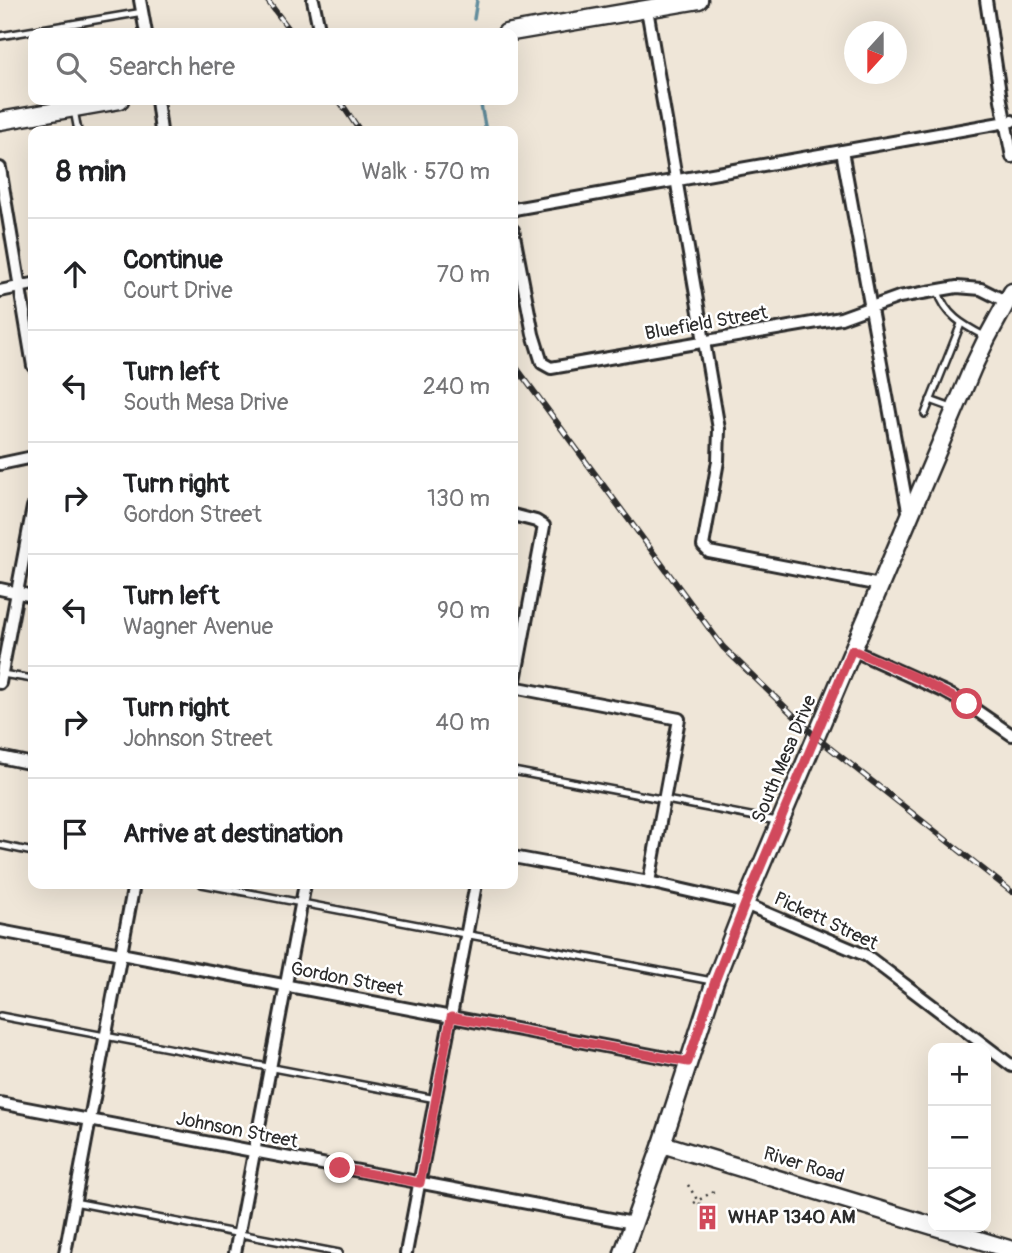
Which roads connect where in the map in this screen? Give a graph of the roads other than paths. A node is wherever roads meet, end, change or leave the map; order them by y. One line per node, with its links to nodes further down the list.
1 (140, 0): 6 (street)
2 (313, 0): 9 (street)
3 (699, 0): 5 (main road)
4 (986, 0): 17 (street)
5 (637, 7): 11 (main road); 23 (street)
6 (143, 12): 7 (lane); 8 (street)
7 (48, 28)
8 (145, 28)
9 (319, 28)
10 (28, 31): 12 (lane)
11 (518, 31)
12 (0, 36)
13 (91, 105): 15 (main road)
14 (158, 105): 19 (street)
15 (74, 108): 16 (main road); 18 (lane)
16 (0, 121)
17 (1009, 122): 20 (street); 21 (street)
18 (77, 126)
19 (160, 126)
20 (842, 151): 23 (street); 32 (street)
21 (1012, 157)
22 (0, 168): 24 (street)
23 (675, 180): 25 (street); 36 (street)
24 (3, 207): 28 (street)
25 (518, 209)
26 (518, 256): 36 (street, Bluefield Street)
27 (28, 285): 28 (street)
28 (19, 287): 30 (street); 34 (street)
29 (938, 290): 31 (street, Bluefield Street); 32 (street, Bluefield Street); 33 (lane)
30 (0, 291)
31 (1010, 299): 35 (main road, South Mesa Drive)
32 (871, 307): 36 (street, Bluefield Street); 43 (street)
33 (961, 324): 35 (lane); 37 (lane)
34 (28, 338)
35 (987, 338): 38 (main road, South Mesa Drive)
36 (704, 341): 45 (street)
37 (930, 400): 38 (lane); 39 (lane)
38 (955, 409): 43 (main road, South Mesa Drive)
39 (925, 414)
40 (28, 458): 41 (street)
41 (0, 464)
42 (518, 516): 50 (street)
43 (909, 516): 45 (main road, South Mesa Drive)
44 (28, 534): 47 (street)
45 (880, 586): 49 (main road, South Mesa Drive)
46 (0, 589): 47 (street)
47 (17, 592): 48 (street); 51 (street)
48 (28, 595)
49 (852, 650): 54 (street); 59 (main road, South Mesa Drive)
50 (518, 662)
51 (1, 678): 52 (lane)
52 (28, 680)
53 (518, 689): 58 (street)
54 (1012, 735)
55 (0, 757): 56 (street)
56 (28, 763)
57 (518, 772): 58 (lane)
58 (664, 800): 59 (lane); 63 (street)
59 (780, 822): 69 (main road, South Mesa Drive)
60 (0, 845): 61 (lane)
61 (28, 851)
62 (518, 858): 63 (street, Pickett Street)
63 (649, 882): 69 (street, Pickett Street)
64 (133, 889): 72 (street)
65 (228, 889): 68 (lane)
66 (304, 889): 68 (street)
67 (475, 889): 71 (street)
68 (302, 903): 71 (lane); 74 (street)
69 (745, 904): 73 (main road, South Mesa Drive); 79 (street, Pickett Street)
70 (0, 931): 72 (street, Gordon Street)
71 (467, 934): 73 (lane); 76 (street)
72 (121, 954): 74 (street, Gordon Street); 77 (street)
73 (715, 981): 78 (main road, South Mesa Drive)
74 (286, 985): 76 (street, Gordon Street); 80 (street)
75 (0, 1016): 77 (lane)
76 (451, 1017): 78 (street, Gordon Street); 81 (street)
77 (106, 1036): 80 (lane); 83 (street)
78 (688, 1062): 84 (main road, South Mesa Drive)
79 (1012, 1066)
80 (270, 1068): 81 (lane); 85 (street)
81 (436, 1099): 86 (street)
82 (0, 1103): 83 (street, Johnson Street)
83 (90, 1120): 85 (street, Johnson Street); 87 (street)
84 (662, 1143): 88 (main road, South Mesa Drive); 89 (main road, River Road)
85 (254, 1151): 86 (street, Johnson Street); 91 (street)
86 (420, 1183): 88 (street, Johnson Street); 96 (street)
87 (74, 1202): 91 (lane); 93 (street)
88 (633, 1223): 97 (main road, South Mesa Drive)
89 (928, 1224)
90 (954, 1232): 92 (main road, River Road)
91 (239, 1234): 94 (street); 95 (lane)
92 (1012, 1250)
93 (65, 1253)
94 (235, 1253)
95 (340, 1253)
96 (407, 1253)
97 (622, 1253)

